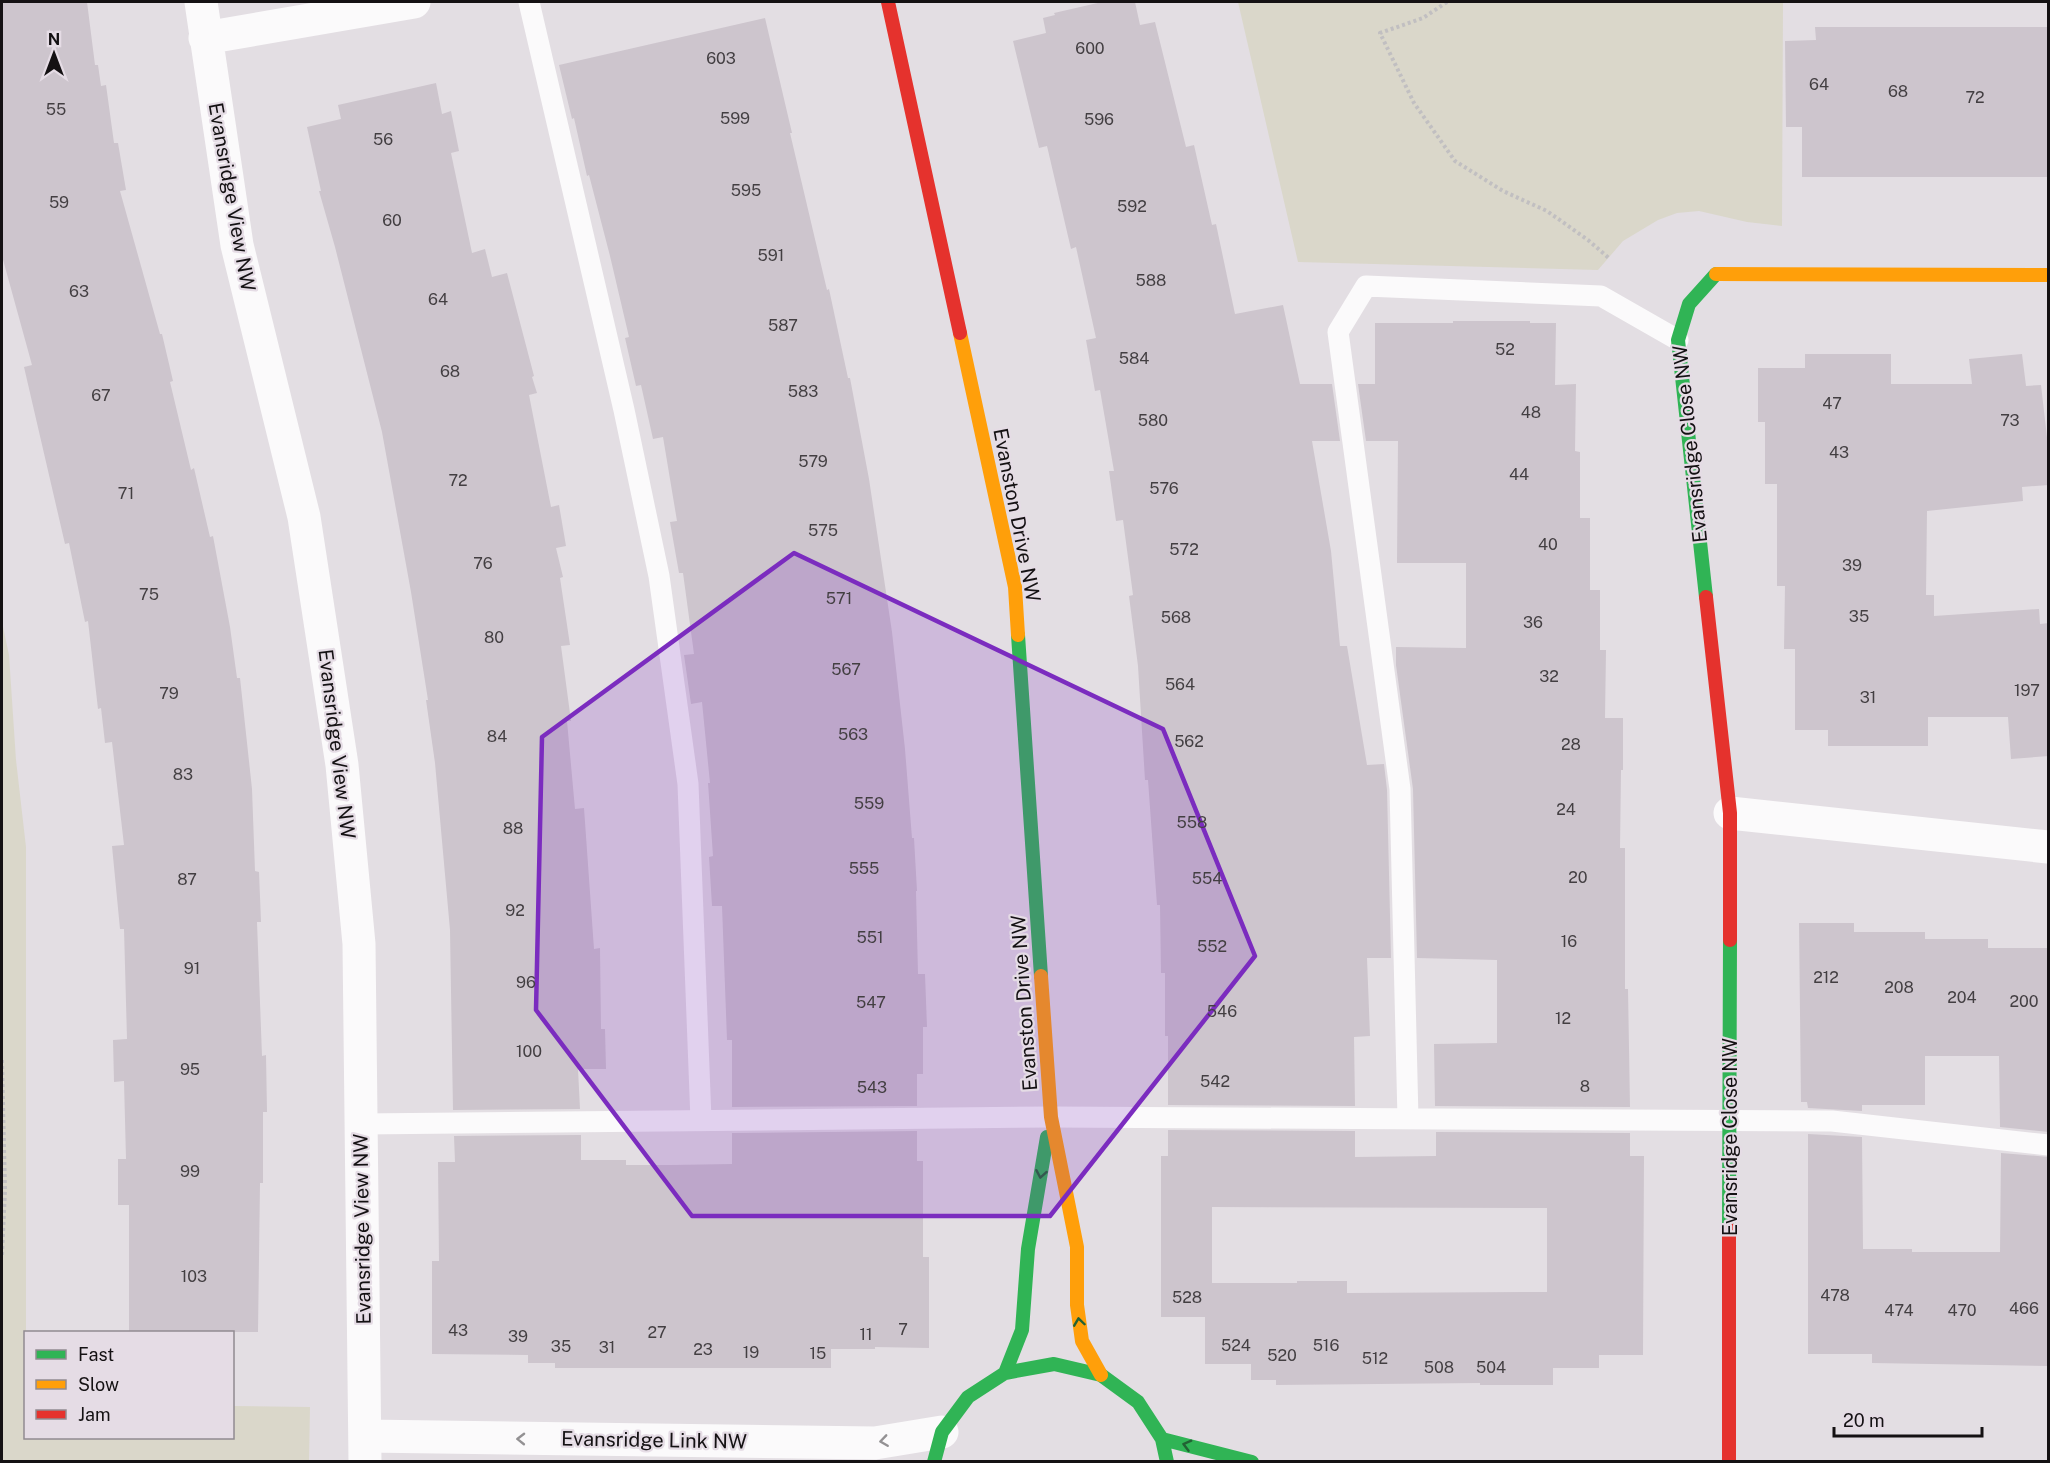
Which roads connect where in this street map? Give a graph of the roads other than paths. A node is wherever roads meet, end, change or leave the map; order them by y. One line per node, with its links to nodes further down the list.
1 (201, 2): 5 (street, Evansridge View NW)
2 (414, 2): 5 (street)
3 (529, 2): 12 (lane)
4 (888, 2): 10 (street, Evanston Drive NW)
5 (205, 38): 14 (street, Evansridge View NW)
6 (2049, 275): 7 (street, Evansridge Close NW)
7 (1678, 340): 8 (street, Evansridge Close NW); 11 (lane)
8 (1730, 813): 9 (street); 13 (street, Evansridge Close NW)
9 (2049, 847)
10 (1051, 1117): 11 (lane); 12 (lane); 16 (street, Evanston Drive NW, one-way to 16); 17 (street, Evanston Drive NW, one-way to 10)
11 (1408, 1119): 13 (lane)
12 (701, 1120): 14 (lane)
13 (1730, 1120): 15 (lane); 23 (street, Evansridge Close NW)
14 (361, 1124): 20 (street, Evansridge View NW)
15 (2049, 1145)
16 (1005, 1373): 17 (street); 19 (street)
17 (1101, 1375): 18 (street)
18 (1162, 1439): 21 (street); 22 (street, one-way to 18)
19 (938, 1447): 20 (street, Evansridge Link NW, one-way to 20)
20 (365, 1449)
21 (1167, 1461)
22 (1252, 1461)
23 (1729, 1461)

